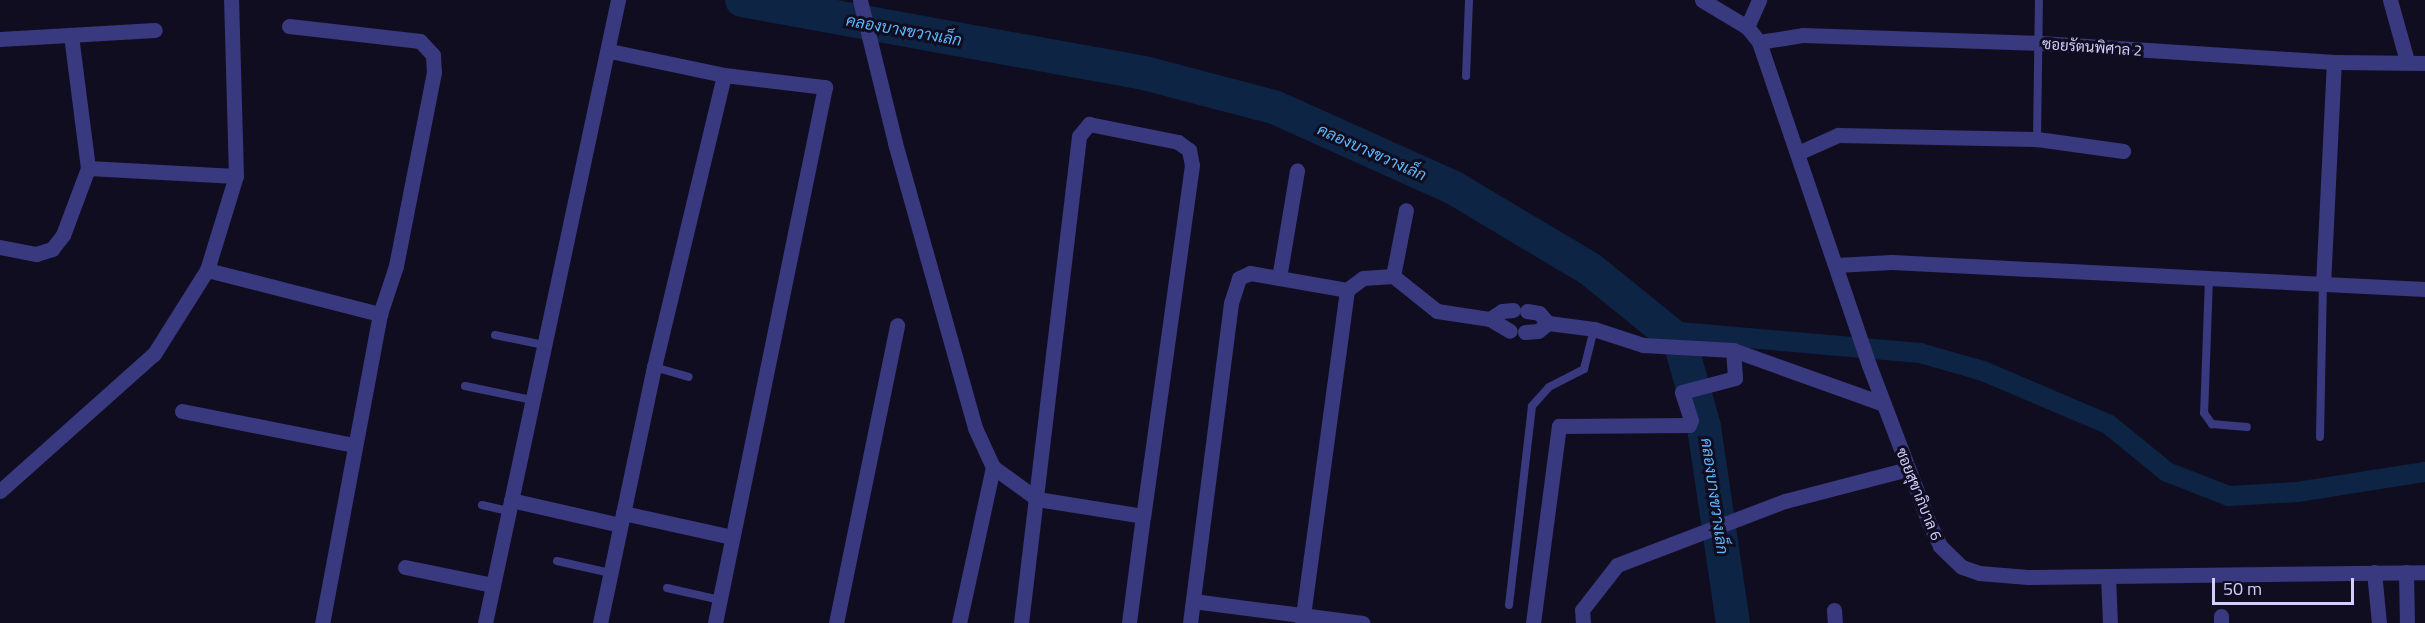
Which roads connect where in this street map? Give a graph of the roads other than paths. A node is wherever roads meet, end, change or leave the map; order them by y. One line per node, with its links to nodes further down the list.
1 (231, 0): 27 (street)
2 (860, 0): 55 (street)
3 (1469, 0): 21 (lane)
4 (1702, 0): 10 (street, ซอยสุขาภิบาล 6)
5 (1759, 0): 10 (street)
6 (2039, 0): 15 (lane)
7 (2390, 0): 17 (street)
8 (618, 4): 16 (street)
9 (289, 26): 38 (street)
10 (1747, 27): 14 (street, ซอยสุขาภิบาล 6)
11 (155, 30): 12 (street)
12 (71, 35): 13 (street); 25 (street)
13 (0, 39)
14 (1760, 42): 15 (street, ซอยรัตนพิศาล 2); 24 (street, ซอยสุขาภิบาล 6)
15 (2040, 43): 18 (street, ซอยรัตนพิศาล 2); 22 (lane)
16 (610, 51): 20 (street); 44 (street)
17 (2407, 61): 18 (street, ซอยรัตนพิศาล 2); 19 (street, ซอยรัตนพิศาล 2)
18 (2334, 62): 35 (street)
19 (2425, 63)
20 (724, 75): 46 (street); 63 (street)
21 (1466, 76)
22 (2037, 139): 23 (street); 24 (street)
23 (2123, 151)
24 (1800, 152): 30 (street, ซอยสุขาภิบาล 6)
25 (88, 168): 27 (street); 29 (street)
26 (1297, 170): 33 (street)
27 (236, 176): 31 (street)
28 (1406, 210): 32 (street)
29 (0, 247)
30 (1836, 265): 34 (street); 49 (street, ซอยสุขาภิบาล 6)
31 (207, 270): 38 (street); 57 (street)
32 (1393, 276): 37 (street); 39 (street)
33 (1279, 279): 37 (street); 74 (street)
34 (2209, 279): 35 (street); 52 (lane)
35 (2323, 285): 36 (street); 53 (lane)
36 (2424, 289)
37 (1347, 290): 76 (street)
38 (380, 314): 54 (street)
39 (1490, 319): 40 (street); 40 (street)
40 (1548, 323): 42 (street)
41 (897, 324): 81 (street)
42 (1594, 329): 45 (street); 75 (lane)
43 (495, 335): 44 (lane)
44 (544, 345): 50 (street)
45 (1733, 350): 49 (street); 87 (street)
46 (654, 368): 47 (lane); 62 (street)
47 (689, 377)
48 (465, 386): 50 (lane)
49 (1881, 398): 56 (street, ซอยสุขาภิบาล 6)
50 (532, 400): 60 (street)
51 (182, 411): 54 (street)
52 (2247, 427)
53 (2320, 437)
54 (354, 445): 77 (street)
55 (993, 467): 58 (street); 82 (street)
56 (1908, 469): 70 (street, ซอยสุขาภิบาล 6); 88 (street)
57 (0, 491)
58 (1037, 499): 61 (street); 61 (street); 83 (street)
59 (482, 505): 60 (lane)
60 (510, 506): 62 (street); 71 (street)
61 (1143, 516): 84 (street)
62 (621, 519): 63 (street); 69 (street)
63 (732, 537): 73 (street)
64 (557, 561): 69 (lane)
65 (405, 567): 71 (street)
66 (2374, 572): 67 (street, ซอยสุขาภิบาล 6); 70 (street, ซอยสุขาภิบาล 6); 90 (street)
67 (2406, 572): 68 (street, ซอยสุขาภิบาล 6); 91 (street)
68 (2425, 572)
69 (610, 573): 79 (street)
70 (2108, 576): 89 (street)
71 (493, 585): 78 (street)
72 (667, 588): 73 (lane)
73 (720, 600): 80 (street)
74 (1192, 602): 76 (street); 85 (street)
75 (1509, 605)
76 (1302, 620): 86 (street)
77 (322, 623)
78 (485, 623)
79 (600, 623)
80 (715, 623)
81 (836, 623)
82 (959, 623)
83 (1021, 623)
84 (1129, 623)
85 (1190, 623)
86 (1363, 623)
87 (1533, 623)
88 (1583, 623)
89 (2110, 623)
90 (2379, 623)
91 (2407, 623)

